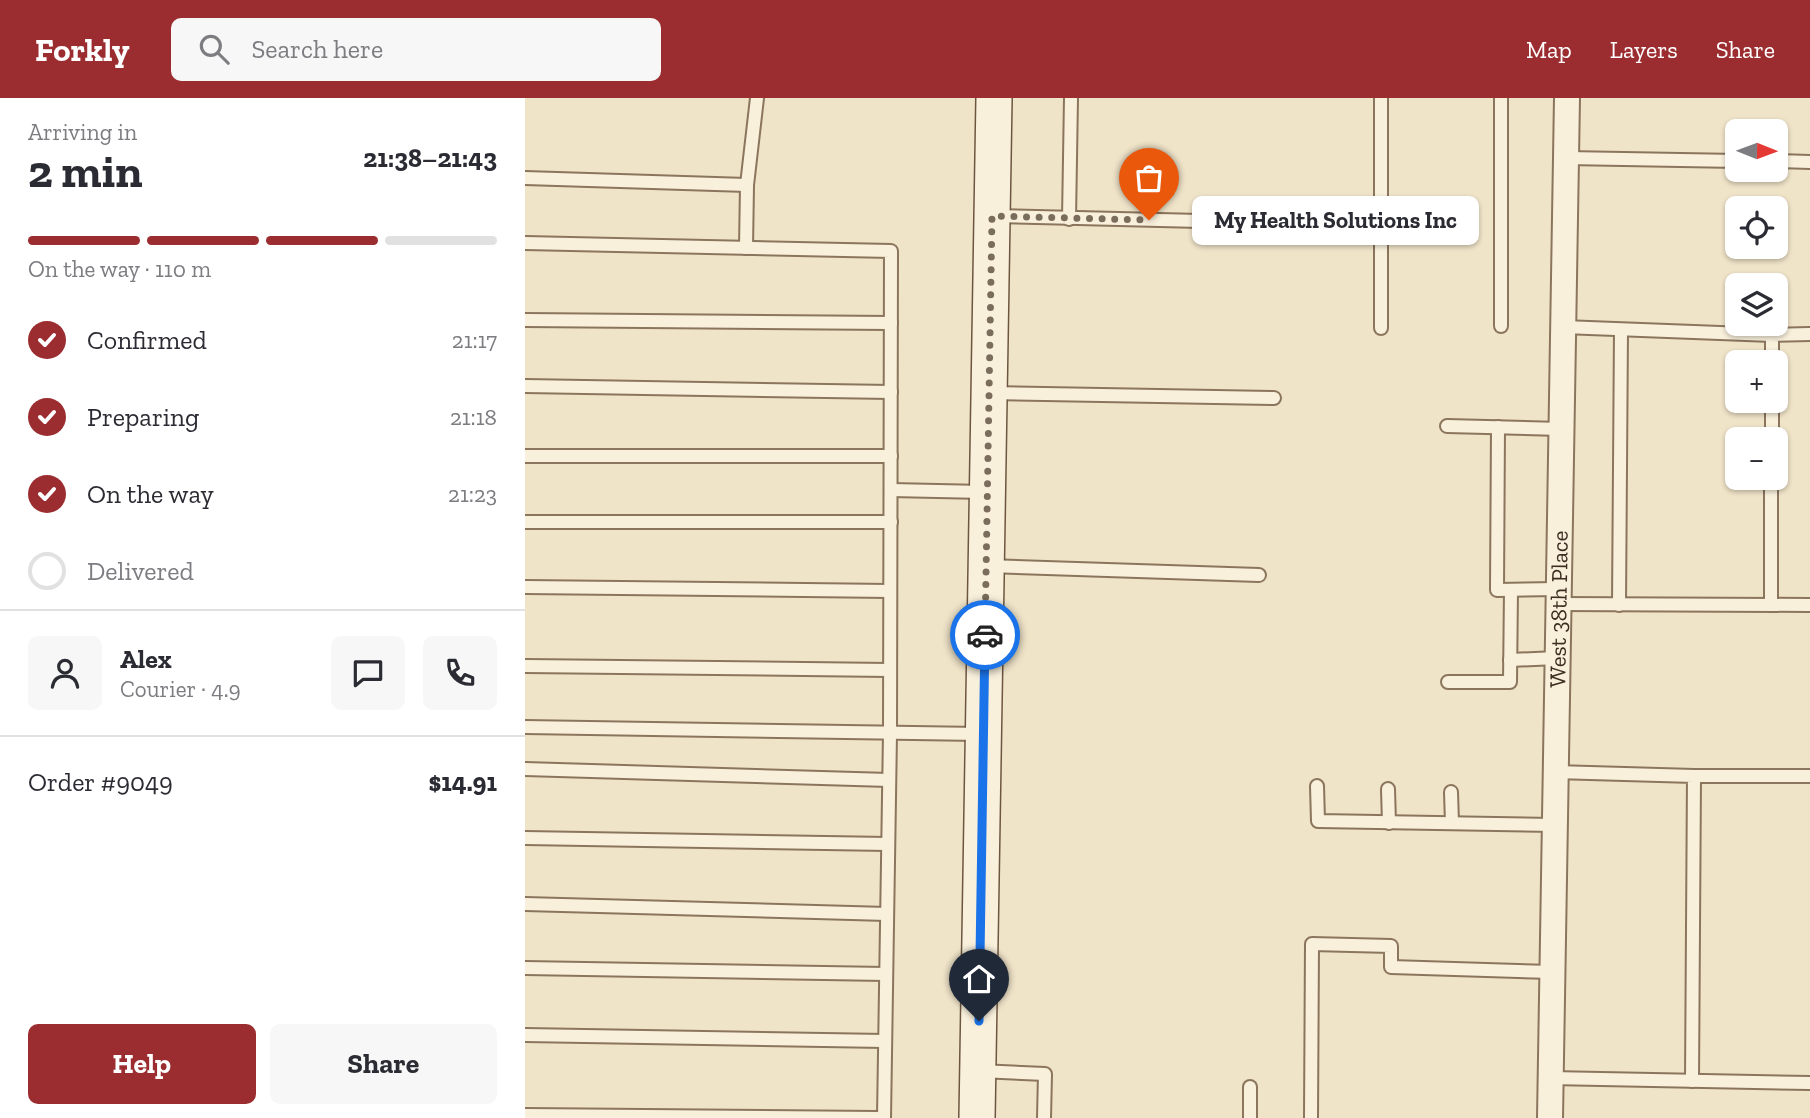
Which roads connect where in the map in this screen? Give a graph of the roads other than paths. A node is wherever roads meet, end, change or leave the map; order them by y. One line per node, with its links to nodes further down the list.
1 (757, 98): 12 (lane)
2 (994, 98): 13 (street)
3 (1071, 98): 14 (lane)
4 (1381, 98): 22 (lane)
5 (1501, 98): 20 (lane)
6 (1567, 98): 7 (street, West 38th Place)
7 (1566, 158): 8 (lane); 21 (street, West 38th Place)
8 (1725, 161)
9 (1789, 161): 10 (lane)
10 (1810, 162)
11 (525, 178): 12 (lane)
12 (747, 186): 17 (lane)
13 (992, 216): 14 (lane); 29 (street)
14 (1069, 219): 15 (lane)
15 (1283, 223)
16 (525, 243): 17 (lane)
17 (746, 248): 19 (lane)
18 (525, 320): 19 (lane)
19 (891, 323): 28 (lane)
20 (1501, 326)
21 (1563, 327): 23 (lane); 33 (street, West 38th Place)
22 (1381, 328)
23 (1621, 330): 24 (lane); 47 (lane)
24 (1725, 333)
25 (1810, 334): 26 (lane)
26 (1788, 335)
27 (525, 386): 28 (lane)
28 (891, 391): 35 (lane)
29 (990, 393): 30 (lane); 38 (street)
30 (1274, 398)
31 (1447, 426): 32 (lane)
32 (1498, 427): 33 (lane); 44 (lane)
33 (1561, 429): 46 (street, West 38th Place)
34 (525, 456): 35 (lane)
35 (891, 456): 37 (lane)
36 (1771, 490): 48 (lane)
37 (891, 491): 38 (lane); 40 (lane)
38 (988, 492): 41 (street)
39 (525, 522): 40 (lane)
40 (891, 523): 45 (lane)
41 (987, 566): 42 (lane); 57 (street)
42 (1259, 575)
43 (525, 587): 45 (lane)
44 (1511, 590): 46 (lane); 51 (lane)
45 (890, 591): 53 (lane)
46 (1558, 597): 47 (lane); 50 (street, West 38th Place)
47 (1619, 605): 48 (lane)
48 (1771, 605): 49 (lane)
49 (1810, 605)
50 (1557, 658): 51 (lane); 59 (street, West 38th Place)
51 (1510, 660): 54 (lane)
52 (525, 666): 53 (lane)
53 (890, 670): 56 (lane)
54 (1448, 682)
55 (525, 727): 56 (lane)
56 (890, 733): 57 (lane); 62 (lane)
57 (984, 734): 78 (street)
58 (525, 769): 62 (lane)
59 (1555, 772): 60 (lane); 68 (street, West 38th Place)
60 (1694, 776): 61 (lane); 80 (lane)
61 (1810, 776)
62 (889, 780): 70 (lane)
63 (1317, 786): 66 (lane)
64 (1388, 789): 66 (lane)
65 (1451, 792): 67 (lane)
66 (1389, 823): 67 (lane)
67 (1452, 823): 68 (lane)
68 (1554, 825): 74 (street, West 38th Place)
69 (525, 838): 70 (lane)
70 (888, 845): 72 (lane)
71 (525, 904): 72 (lane)
72 (887, 914): 75 (lane)
73 (525, 968): 75 (lane)
74 (1552, 972): 79 (street, West 38th Place); 89 (lane)
75 (886, 974): 77 (lane)
76 (525, 1035): 77 (lane)
77 (885, 1041): 85 (lane)
78 (978, 1071): 86 (street); 87 (lane)
79 (1550, 1078): 80 (lane); 90 (street, West 38th Place)
80 (1692, 1081): 81 (lane)
81 (1810, 1083)
82 (1250, 1087): 88 (lane)
83 (525, 1115): 84 (lane)
84 (877, 1118)
85 (884, 1118)
86 (977, 1118)
87 (1044, 1118)
88 (1250, 1118)
89 (1311, 1118)
90 (1550, 1118)

